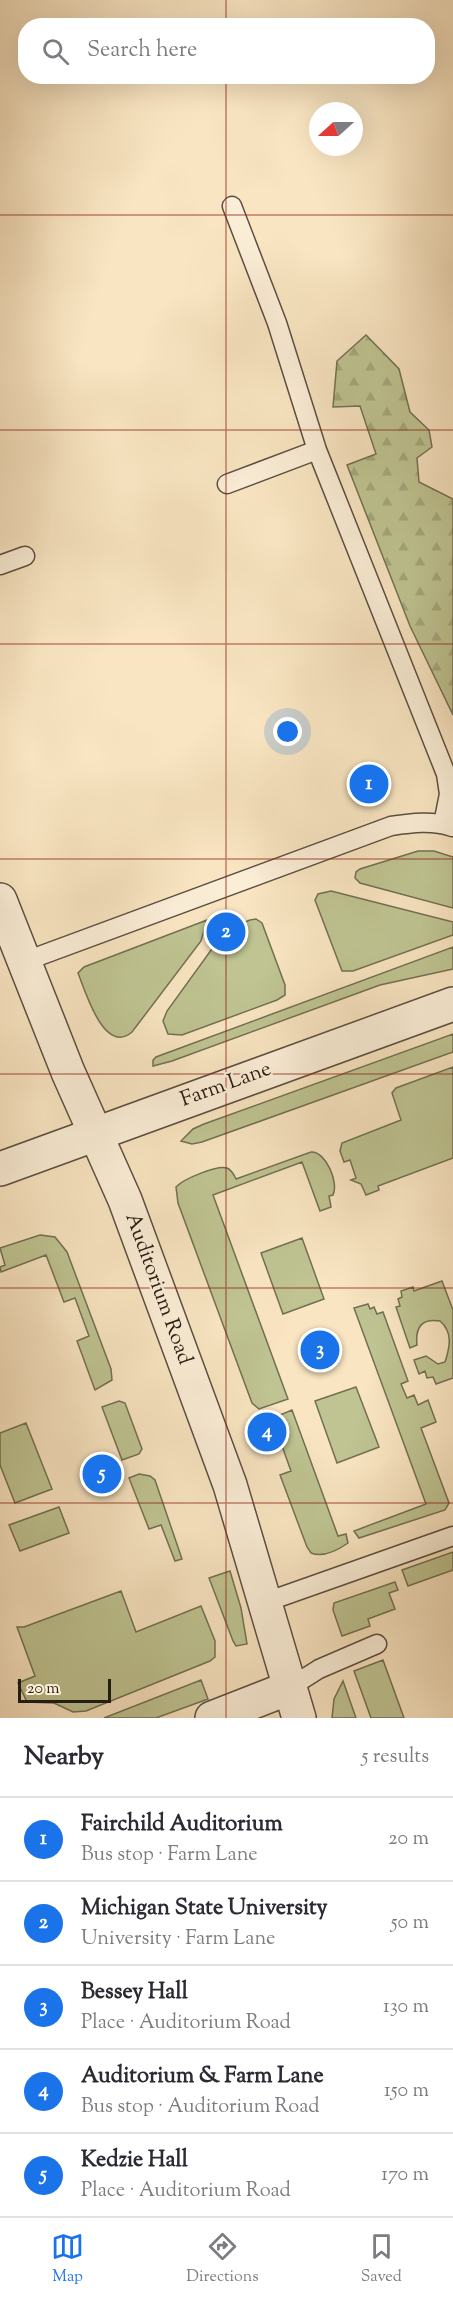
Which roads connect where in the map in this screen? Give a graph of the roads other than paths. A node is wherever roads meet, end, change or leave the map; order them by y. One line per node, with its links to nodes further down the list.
1 (232, 206): 2 (lane)
2 (317, 450): 3 (lane); 6 (lane)
3 (227, 484)
4 (25, 556): 5 (lane)
5 (0, 565)
6 (448, 826): 8 (lane)
7 (0, 900): 8 (street, Auditorium Road)
8 (23, 962): 10 (street, Auditorium Road)
9 (453, 1004): 10 (street, Farm Lane)
10 (97, 1132): 11 (street, Farm Lane); 13 (street, Auditorium Road)
11 (0, 1169)
12 (453, 1536): 13 (lane)
13 (266, 1602): 15 (street, Auditorium Road)
14 (377, 1644): 15 (lane)
15 (294, 1703): 16 (street)
16 (212, 1718)

